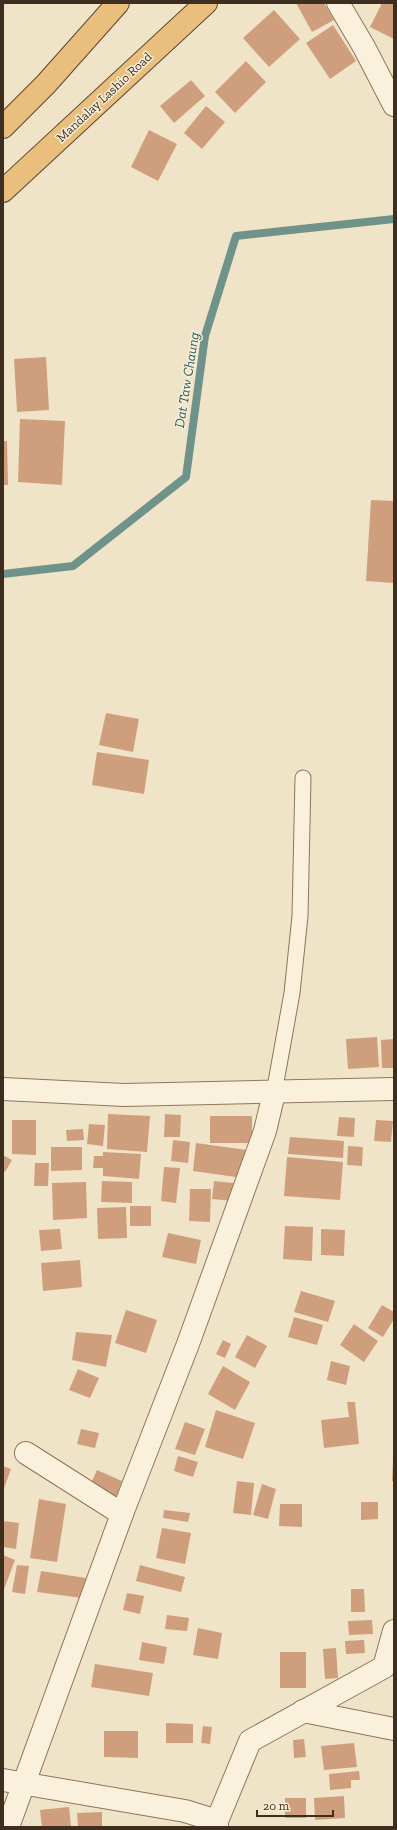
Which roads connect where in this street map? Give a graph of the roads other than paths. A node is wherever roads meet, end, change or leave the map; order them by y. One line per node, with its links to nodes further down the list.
1 (118, 3): 5 (highway)
2 (206, 3): 6 (highway, Mandalay Lashio Road)
3 (338, 3): 4 (street)
4 (394, 105)
5 (3, 127)
6 (3, 191)
7 (303, 778): 10 (lane)
8 (3, 1089): 10 (street)
9 (394, 1089): 10 (street)
10 (274, 1092): 12 (street)
11 (26, 1453): 12 (street)
12 (122, 1514): 16 (street)
13 (394, 1631): 14 (street)
14 (303, 1711): 15 (street); 17 (street)
15 (394, 1730)
16 (13, 1782): 17 (street); 18 (street)
17 (217, 1824)
18 (8, 1827)

